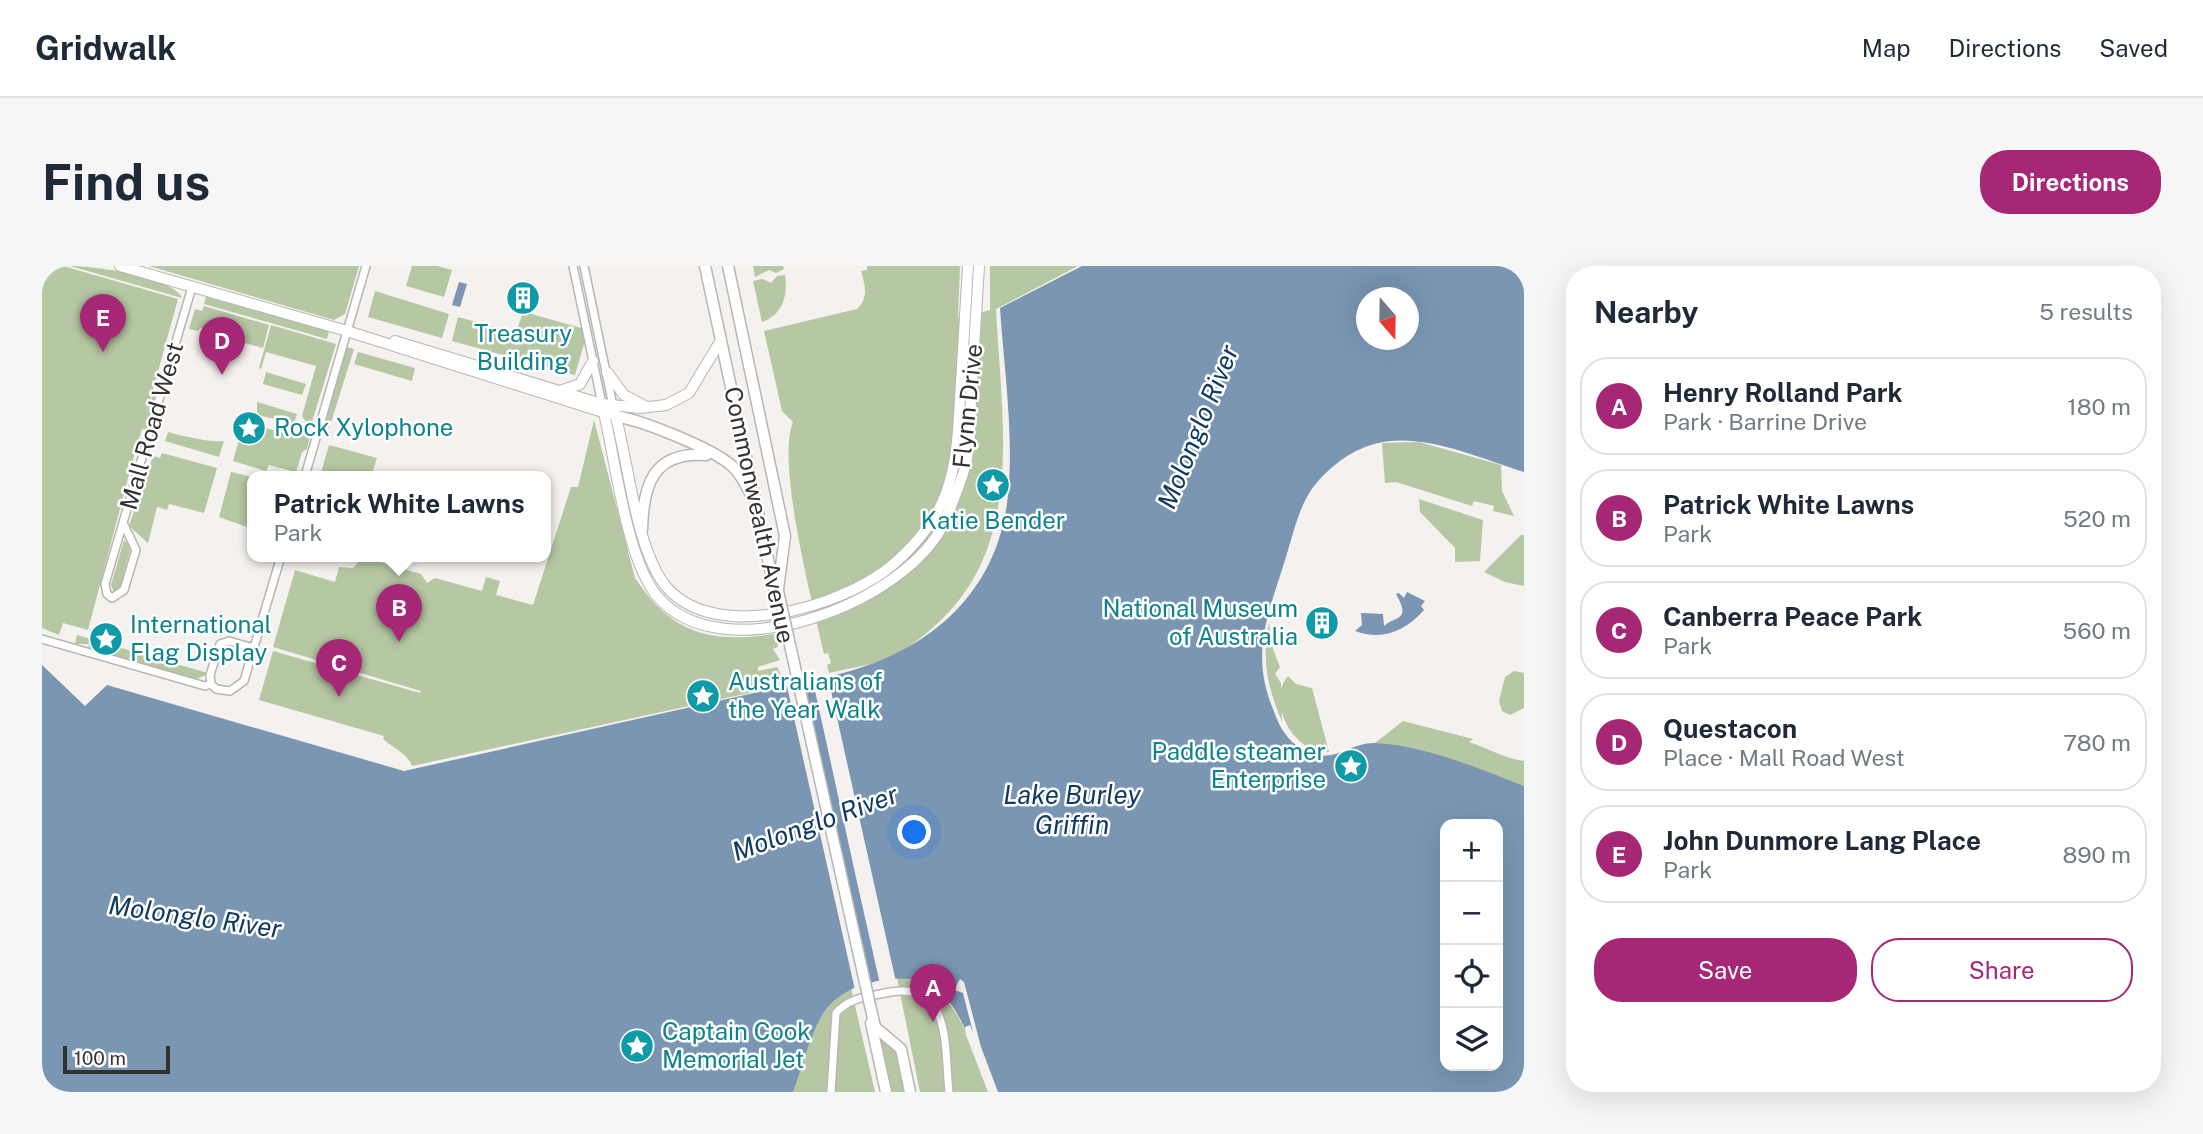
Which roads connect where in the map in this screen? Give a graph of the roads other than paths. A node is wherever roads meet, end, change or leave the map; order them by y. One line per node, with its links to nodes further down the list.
1 (120, 266): 9 (main road)
2 (366, 266): 10 (street)
3 (705, 266): 11 (highway, Commonwealth Avenue)
4 (727, 266): 24 (highway, Commonwealth Avenue)
5 (968, 266): 22 (main road, Flynn Drive)
6 (979, 266): 16 (main road, Flynn Drive)
7 (584, 268): 8 (street); 13 (street)
8 (573, 269): 12 (street)
9 (192, 287): 10 (main road); 21 (street, Mall Road West)
10 (347, 331): 14 (main road); 16 (main road); 19 (street)
11 (721, 340): 15 (main road); 20 (highway, Commonwealth Avenue)
12 (593, 361): 14 (main road); 16 (street)
13 (607, 372): 15 (main road); 17 (street)
14 (559, 391): 16 (main road)
15 (648, 408): 17 (main road)
16 (603, 409): 17 (main road)
17 (615, 411): 18 (highway); 22 (main road, Flynn Drive)
18 (716, 456): 20 (highway); 22 (highway)
19 (306, 471)
20 (757, 504): 24 (highway, Commonwealth Avenue)
21 (124, 525): 21 (street, Mall Road West)
22 (642, 530)
23 (279, 562): 26 (street)
24 (777, 591): 28 (highway, Commonwealth Avenue, bridge); 28 (highway, Commonwealth Avenue, bridge)
25 (42, 639): 27 (street)
26 (254, 648): 27 (street); 27 (street)
27 (211, 684)
28 (869, 1006): 30 (highway, Commonwealth Avenue); 31 (highway, Commonwealth Avenue)
29 (831, 1092): 32 (street)
30 (886, 1092)
31 (910, 1092)
32 (949, 1092)

